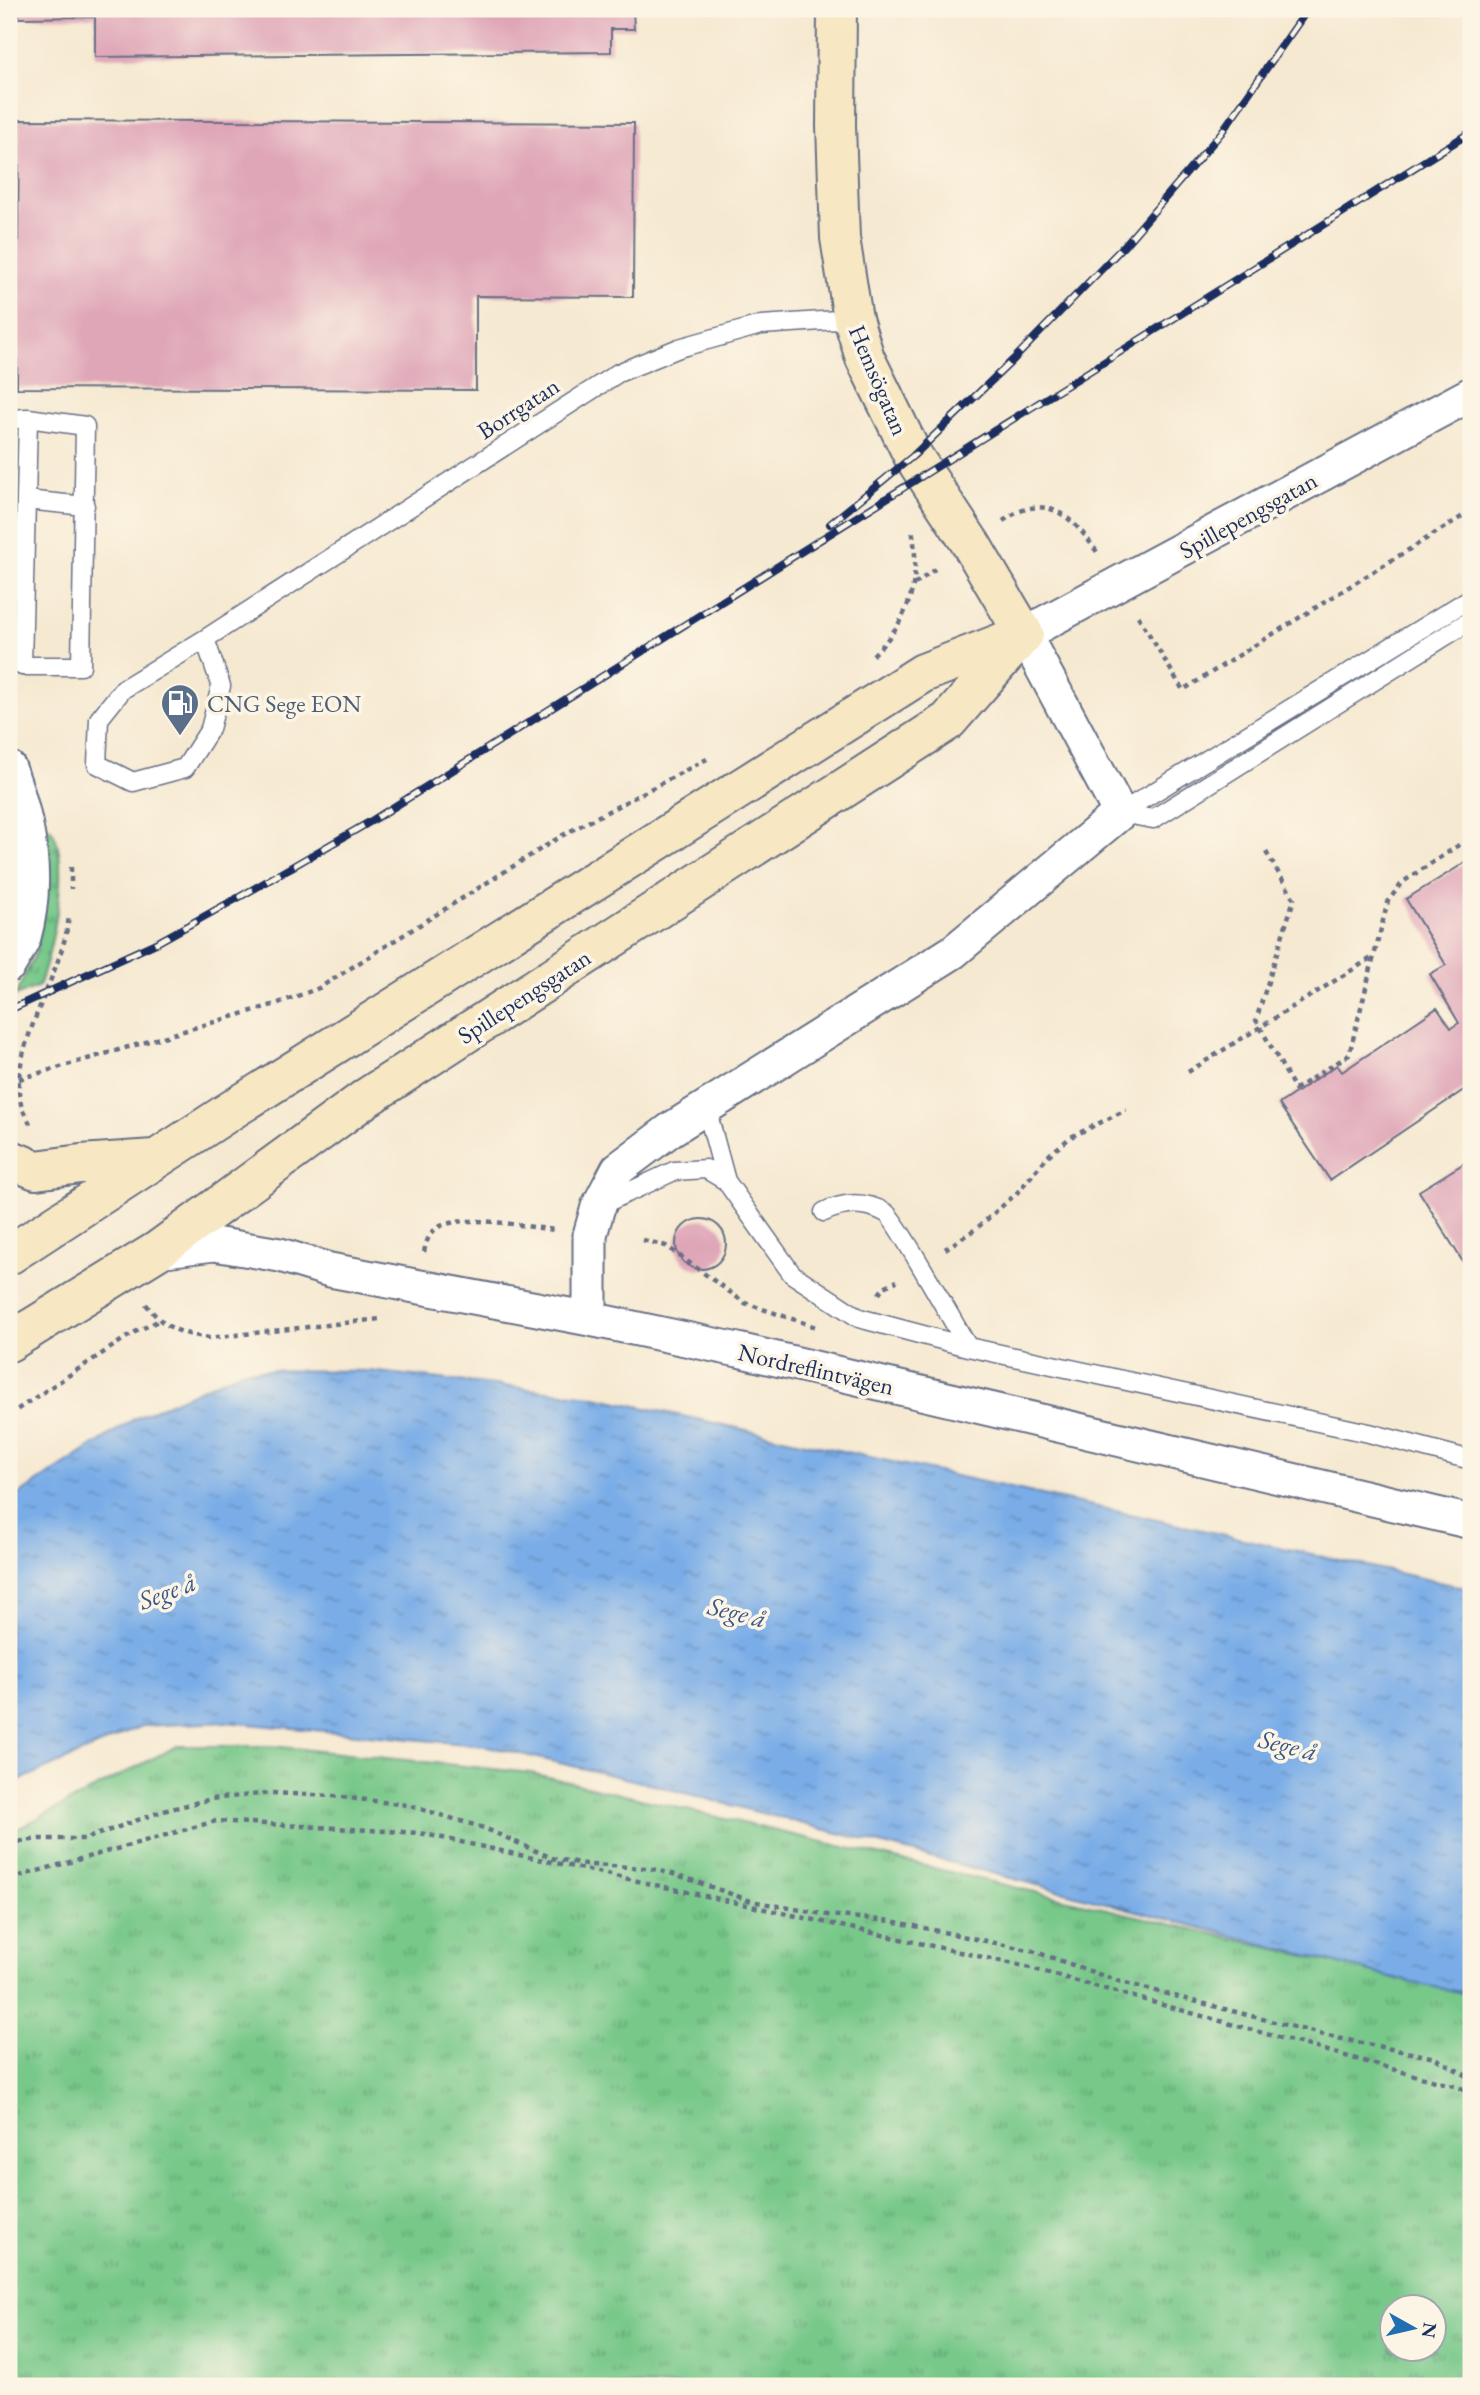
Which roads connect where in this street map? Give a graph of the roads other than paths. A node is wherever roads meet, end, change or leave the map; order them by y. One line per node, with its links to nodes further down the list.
1 (837, 9): 2 (street, Hemsögatan)
2 (853, 319): 10 (street, Hemsögatan); 11 (lane, Borrgatan)
3 (1471, 394): 10 (street, Spillepengsgatan)
4 (28, 418): 5 (lane); 6 (lane); 7 (lane)
5 (9, 419)
6 (26, 500): 7 (lane); 7 (lane)
7 (85, 506)
8 (1471, 598): 13 (lane)
9 (1471, 620): 13 (lane)
10 (1024, 634): 13 (street); 17 (street, Spillepengsgatan); 21 (street, Spillepengsgatan)
11 (205, 639): 11 (lane, Borrgatan)
12 (9, 768): 14 (street)
13 (1120, 813): 15 (street)
14 (9, 965)
15 (706, 1107): 18 (lane); 19 (street)
16 (9, 1159): 17 (street)
17 (156, 1159): 22 (street, Spillepengsgatan)
18 (726, 1181): 19 (lane); 25 (lane)
19 (598, 1207): 23 (street)
20 (824, 1212): 25 (lane)
21 (157, 1251): 23 (street, Nordreflintvägen); 24 (street, Spillepengsgatan)
22 (9, 1255)
23 (590, 1319): 27 (street, Nordreflintvägen)
24 (10, 1339)
25 (968, 1347): 26 (lane)
26 (1471, 1460)
27 (1471, 1522)

